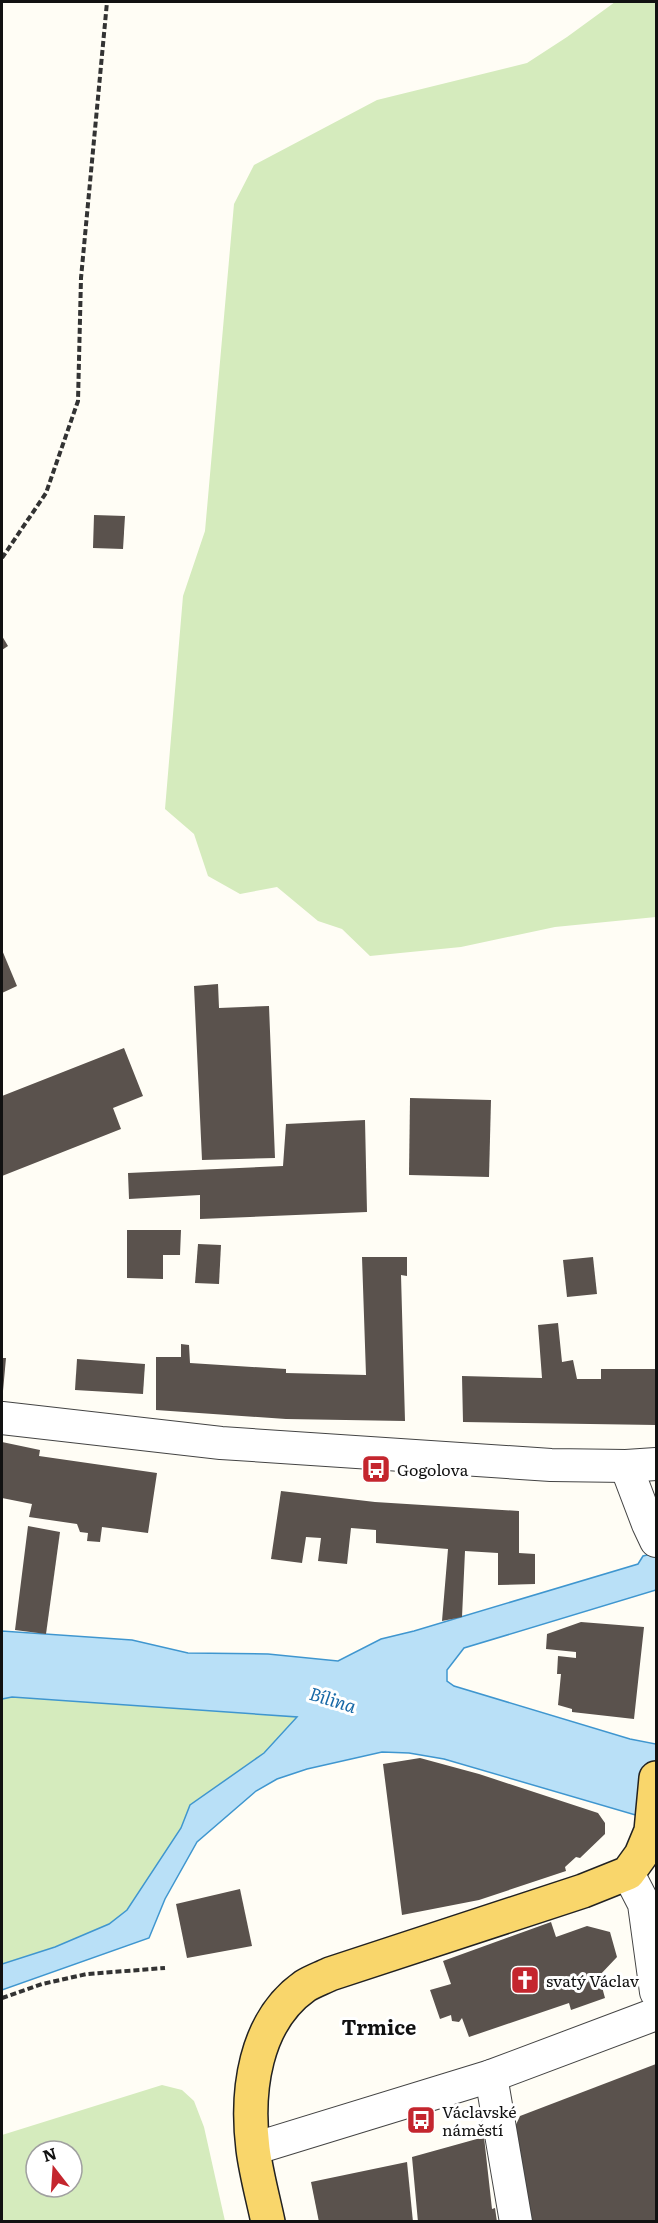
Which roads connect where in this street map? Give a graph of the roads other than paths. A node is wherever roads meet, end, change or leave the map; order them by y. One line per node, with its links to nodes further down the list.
1 (2, 1418): 2 (street)
2 (641, 1465): 3 (street)
3 (652, 1532)
4 (657, 1778): 5 (main road)
5 (628, 1873): 6 (street); 9 (main road)
6 (657, 1992)
7 (657, 2014): 8 (street)
8 (491, 2076): 9 (street); 11 (street)
9 (253, 2149): 10 (main road)
10 (268, 2222)
11 (516, 2222)

